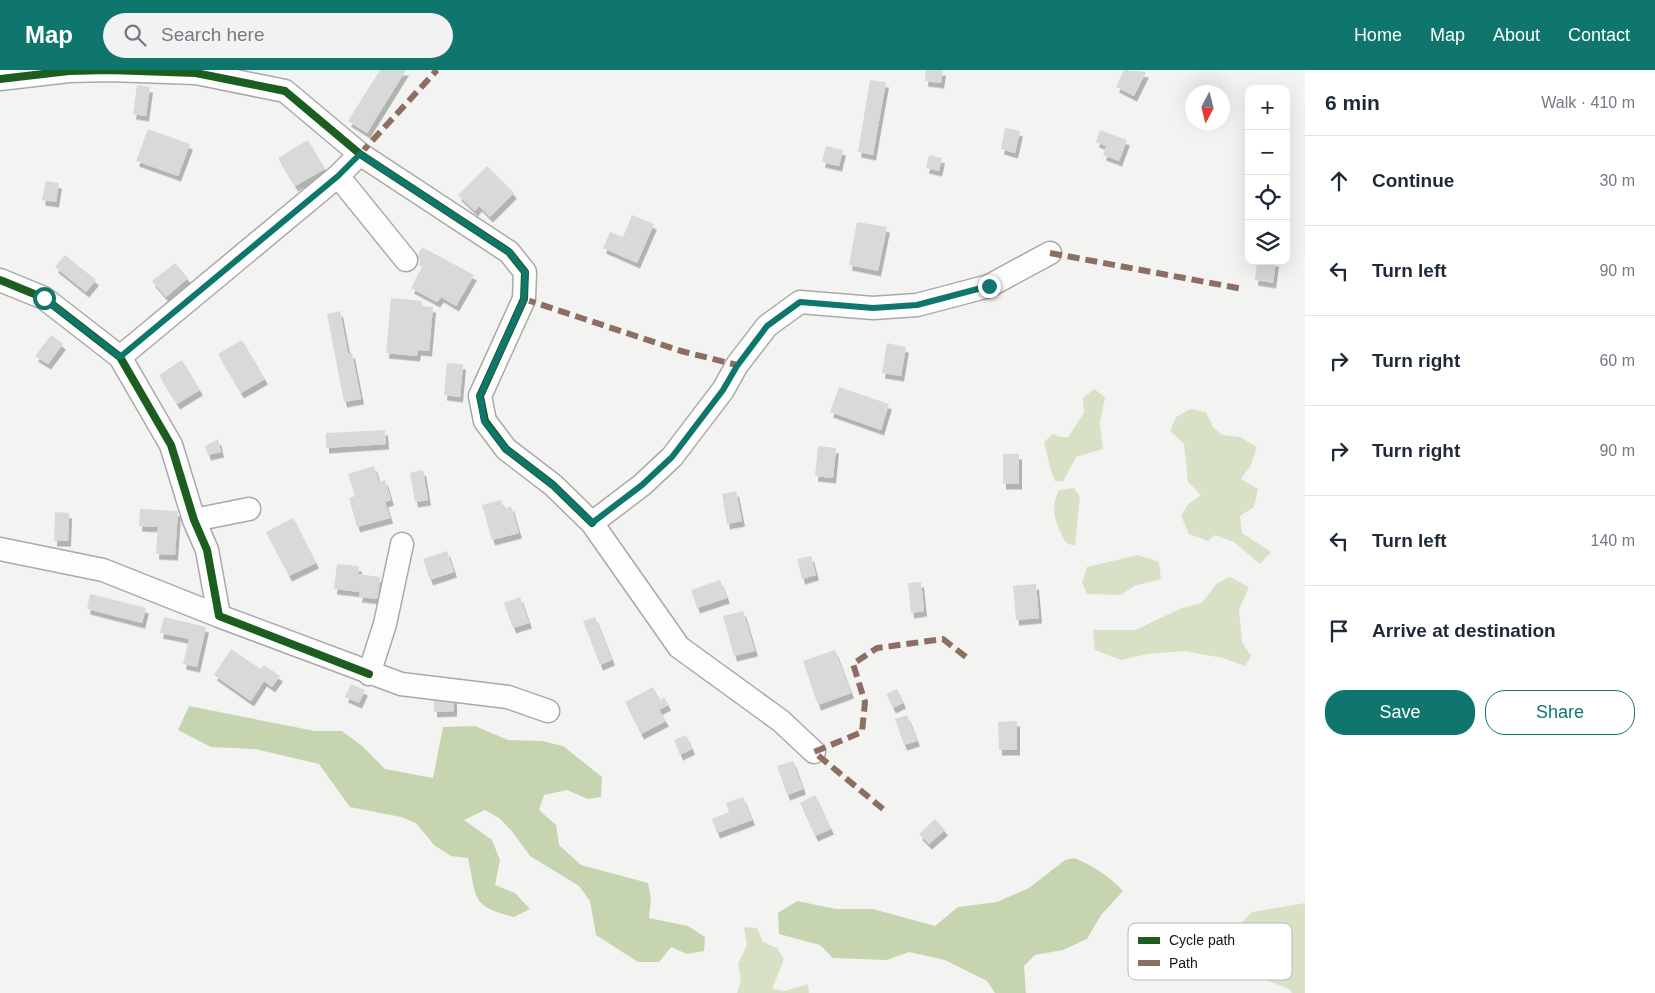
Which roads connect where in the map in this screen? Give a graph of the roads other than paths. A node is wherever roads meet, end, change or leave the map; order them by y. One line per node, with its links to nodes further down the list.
1 (0, 78): 2 (street)
2 (360, 154): 3 (street); 10 (street)
3 (338, 176): 5 (street); 7 (street)
4 (1050, 253): 10 (street)
5 (406, 260)
6 (0, 280): 7 (street)
7 (120, 357): 9 (street)
8 (249, 509): 9 (street)
9 (194, 520): 13 (street)
10 (592, 523): 16 (street)
11 (402, 544): 14 (street)
12 (0, 549): 13 (street)
13 (220, 616): 14 (street)
14 (369, 674): 15 (street)
15 (548, 711)
16 (814, 752)

